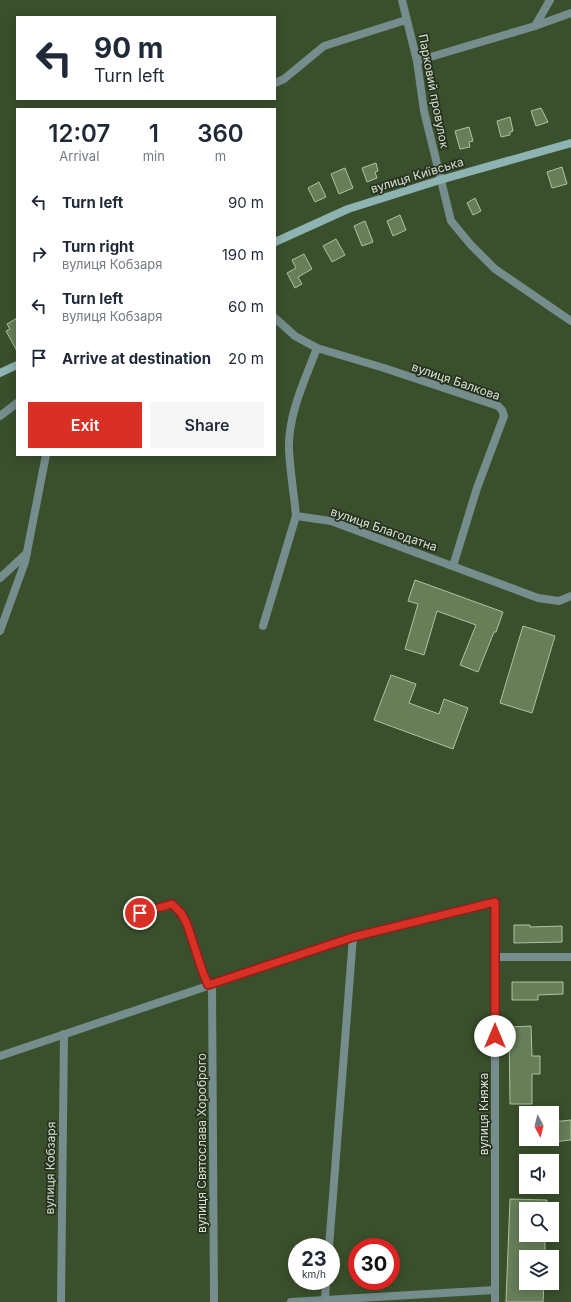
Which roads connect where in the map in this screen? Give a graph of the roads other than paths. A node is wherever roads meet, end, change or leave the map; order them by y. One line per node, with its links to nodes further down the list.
1 (402, 0): 4 (street, Парковий провулок)
2 (550, 0): 5 (street)
3 (571, 13): 5 (street)
4 (406, 20): 6 (street, Парковий провулок); 7 (street)
5 (535, 26): 6 (street)
6 (417, 61): 9 (street, Парковий провулок)
7 (276, 83)
8 (571, 143): 9 (main road, вулиця Київська)
9 (440, 180): 10 (main road, вулиця Київська); 12 (street, Парковий провулок)
10 (276, 242)
11 (276, 319): 13 (street, вулиця Балкова)
12 (571, 321)
13 (317, 348): 19 (street); 21 (street, вулиця Балкова)
14 (16, 365): 15 (main road)
15 (0, 373)
16 (16, 404): 17 (street)
17 (0, 416)
18 (46, 456): 20 (street)
19 (296, 516): 21 (street, вулиця Благодатна); 24 (street)
20 (26, 553): 22 (street); 25 (street)
21 (453, 566): 23 (street, вулиця Благодатна)
22 (0, 578)
23 (571, 596)
24 (263, 626)
25 (0, 632)
26 (128, 917): 30 (street)
27 (353, 937): 29 (street, вулиця Княжа); 30 (street); 33 (street)
28 (571, 956): 29 (street)
29 (495, 957): 35 (street, вулиця Княжа)
30 (210, 984): 31 (street); 38 (street, вулиця Святослава Хороброго)
31 (64, 1034): 32 (street); 37 (street, вулиця Кобзаря)
32 (0, 1056)
33 (330, 1238)
34 (326, 1290): 36 (street)
35 (495, 1290): 36 (street); 40 (street, вулиця Княжа)
36 (325, 1300): 39 (street)
37 (61, 1302)
38 (214, 1302)
39 (290, 1302)
40 (495, 1302)

